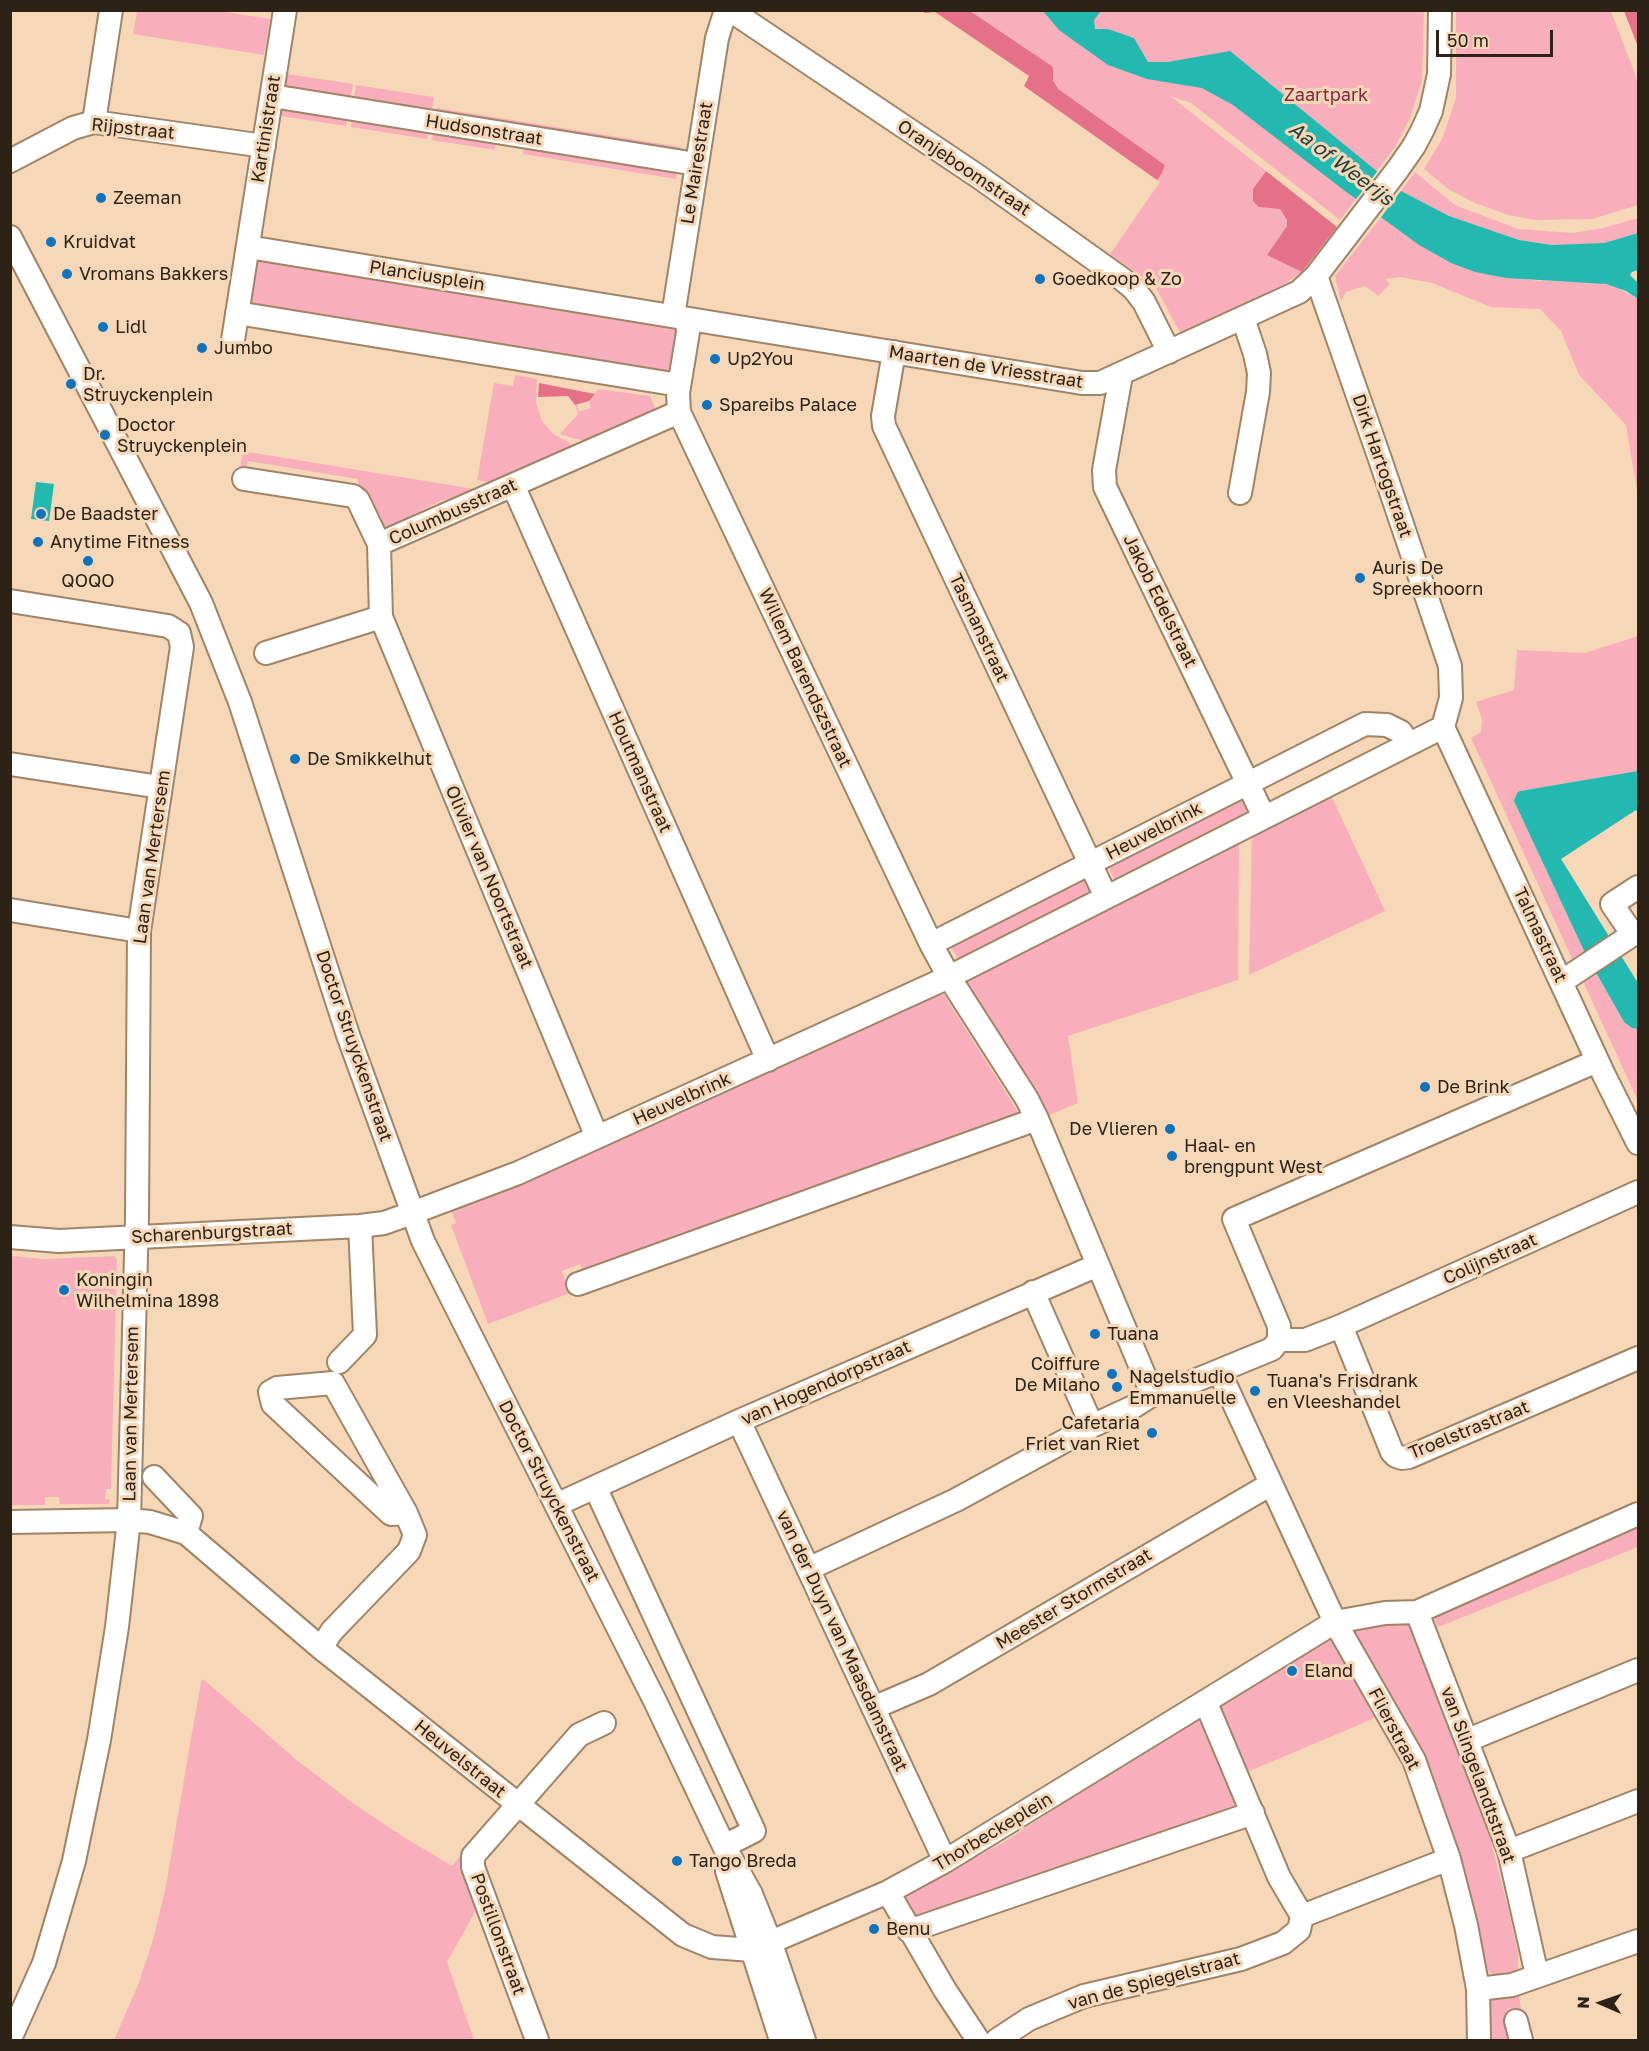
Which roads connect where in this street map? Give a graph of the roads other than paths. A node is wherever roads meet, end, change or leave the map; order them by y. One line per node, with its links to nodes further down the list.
1 (111, 10): 6 (street)
2 (285, 10): 5 (street, Kartinistraat)
3 (728, 10): 9 (street, Le Mairestraat); 19 (street, Oranjeboomstraat)
4 (1440, 10): 13 (street, Maarten de Vriesstraat)
5 (272, 96): 7 (street, Kartinistraat); 9 (street, Hudsonstraat)
6 (94, 122): 7 (street, Rijpstraat); 8 (street, Rijpstraat)
7 (264, 146): 11 (street, Kartinistraat)
8 (10, 161)
9 (696, 164): 15 (street, Le Mairestraat)
10 (10, 237): 12 (street, Doctor Struyckenstraat)
11 (248, 247): 14 (street); 15 (street, Planciusplein)
12 (19, 275): 51 (street, Doctor Struyckenstraat)
13 (1316, 276): 16 (street, Maarten de Vriesstraat); 30 (street, Dirk Hartogstraat)
14 (237, 313): 17 (street); 21 (street)
15 (680, 317): 18 (street, Maarten de Vriesstraat); 21 (street)
16 (1243, 318): 19 (street, Maarten de Vriesstraat); 25 (street)
17 (233, 340)
18 (894, 352): 20 (street, Maarten de Vriesstraat); 36 (street, Tasmanstraat)
19 (1169, 352): 20 (street, Maarten de Vriesstraat)
20 (1121, 375): 33 (street, Jakob Edelstraat)
21 (679, 385): 22 (street)
22 (679, 412): 24 (street, Columbusstraat); 42 (street, Willem Barendszstraat)
23 (244, 479): 26 (street, Columbusstraat)
24 (513, 485): 26 (street, Columbusstraat); 45 (street, Houtmanstraat)
25 (1240, 492)
26 (379, 544): 28 (street)
27 (10, 601): 34 (street, Laan van Mertersem)
28 (381, 617): 29 (street); 48 (street, Olivier van Noortstraat)
29 (266, 653)
30 (1443, 727): 31 (street, Heuvelbrink); 44 (street, Talmastraat)
31 (1408, 744): 33 (street, Heuvelbrink); 35 (street, Heuvelbrink)
32 (10, 764): 34 (street)
33 (1248, 784): 35 (street, Jakob Edelstraat); 36 (street, Heuvelbrink)
34 (160, 788): 40 (street, Laan van Mertersem)
35 (1264, 817): 38 (street, Heuvelbrink)
36 (1091, 864): 38 (street, Tasmanstraat); 42 (street, Heuvelbrink)
37 (1638, 887): 41 (street)
38 (1106, 897): 43 (street, Heuvelbrink)
39 (10, 910): 40 (street)
40 (139, 931): 53 (street, Laan van Mertersem)
41 (1629, 937): 44 (street)
42 (931, 944): 43 (street)
43 (949, 977): 45 (street, Heuvelbrink); 47 (street)
44 (1561, 982): 46 (street, Talmastraat)
45 (768, 1060): 48 (street, Heuvelbrink)
46 (1598, 1061): 49 (street, Talmastraat); 59 (street)
47 (1037, 1119): 55 (street); 56 (street)
48 (597, 1137): 51 (street, Heuvelbrink)
49 (1638, 1143)
50 (1638, 1192): 58 (street, Colijnstraat)
51 (412, 1213): 52 (street, Scharenburgstraat); 69 (street, Doctor Struyckenstraat)
52 (360, 1226): 53 (street, Scharenburgstraat); 61 (street)
53 (136, 1236): 54 (street, Scharenburgstraat); 72 (street, Laan van Mertersem)
54 (10, 1238)
55 (1098, 1265): 57 (street, van Hogendorpstraat); 63 (street)
56 (578, 1284)
57 (1033, 1292): 64 (street, van Hogendorpstraat); 65 (street)
58 (1341, 1326): 59 (street, Colijnstraat); 60 (street, Troelstrastraat)
59 (1279, 1340): 62 (street)
60 (1638, 1358)
61 (339, 1362)
62 (1219, 1371): 63 (street); 67 (street, Flierstraat)
63 (1155, 1393): 65 (street)
64 (739, 1421): 68 (street, van Hogendorpstraat); 75 (street, van der Duyn van Maasdamstraat)
65 (1092, 1426): 75 (street)
66 (154, 1477): 74 (street)
67 (1271, 1484): 77 (street, Flierstraat); 81 (street, Meester Stormstraat)
68 (595, 1487): 69 (street, van Hogendorpstraat); 87 (street)
69 (556, 1505): 87 (street, Doctor Struyckenstraat)
70 (405, 1513): 70 (street); 78 (street)
71 (1638, 1514): 76 (street)
72 (129, 1520): 73 (street, Heuvelstraat); 74 (street, Heuvelstraat); 99 (street, Laan van Mertersem)
73 (10, 1521)
74 (186, 1533): 78 (street, Heuvelstraat)
75 (808, 1569): 81 (street, van der Duyn van Maasdamstraat)
76 (1417, 1612): 77 (street); 83 (street, van Slingelandtstraat)
77 (1335, 1622): 80 (street, Thorbeckeplein); 89 (street, Flierstraat)
78 (321, 1648): 85 (street, Heuvelstraat)
79 (1638, 1670): 83 (street)
80 (1206, 1703): 86 (street); 90 (street, Thorbeckeplein)
81 (873, 1708): 90 (street, van der Duyn van Maasdamstraat)
82 (604, 1723): 85 (street, Postillonstraat)
83 (1468, 1740): 88 (street, van Slingelandtstraat)
84 (1638, 1801): 88 (street)
85 (518, 1805): 95 (street, Heuvelstraat); 98 (street, Postillonstraat)
86 (1253, 1813): 92 (street); 93 (street)
87 (724, 1846): 95 (street, Doctor Struyckenstraat)
88 (1509, 1851): 96 (street, van Slingelandtstraat)
89 (1449, 1859): 92 (street); 97 (street, Flierstraat)
90 (945, 1861): 91 (street, Thorbeckeplein)
91 (888, 1892): 93 (street); 95 (street, Thorbeckeplein)
92 (1302, 1916): 103 (street, van de Spiegelstraat)
93 (909, 1931): 102 (street)
94 (1638, 1941): 96 (street)
95 (762, 1947): 100 (street); 101 (street)
96 (1537, 1976): 97 (street)
97 (1478, 1989): 104 (street, Flierstraat)
98 (534, 2038)
99 (10, 2039)
100 (781, 2040)
101 (804, 2040)
102 (978, 2040)
103 (997, 2040)
104 (1479, 2040)

